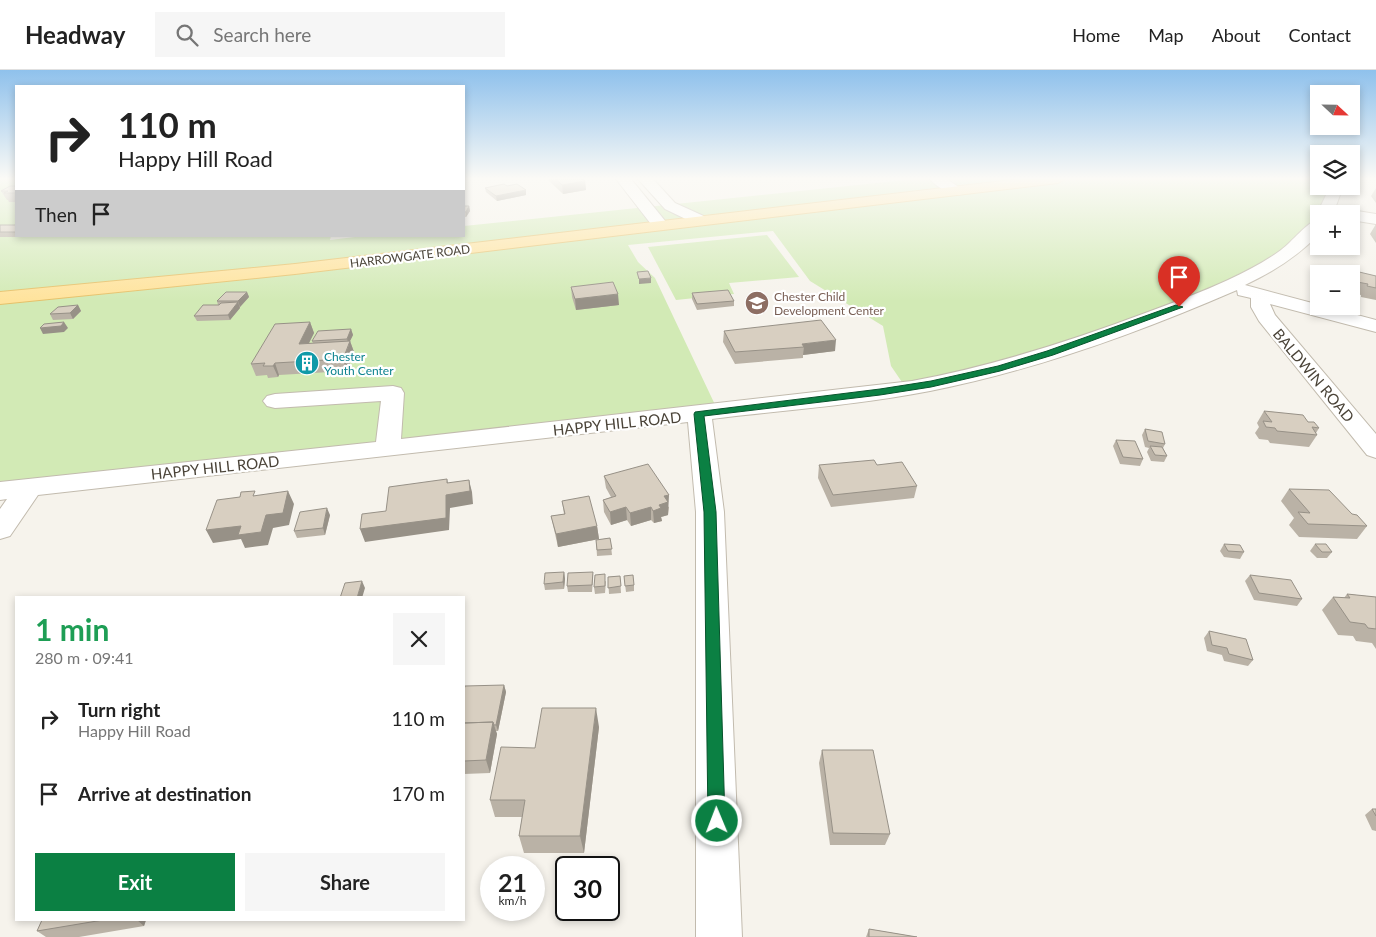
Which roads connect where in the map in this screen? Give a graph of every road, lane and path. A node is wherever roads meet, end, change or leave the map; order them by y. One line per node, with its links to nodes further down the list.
1 (656, 219): 5 (street)
2 (699, 219): 4 (street)
3 (716, 219): 4 (main road, HARROWGATE ROAD)
4 (702, 221): 5 (main road, HARROWGATE ROAD)
5 (660, 225): 9 (main road, HARROWGATE ROAD)
6 (1310, 235): 7 (street, HAPPY HILL ROAD)
7 (1229, 286): 8 (street); 12 (street, HAPPY HILL ROAD)
8 (1260, 296): 10 (street); 14 (street, BALDWIN ROAD)
9 (0, 298)
10 (1376, 326)
11 (275, 402): 13 (street)
12 (699, 414): 13 (street, HAPPY HILL ROAD); 18 (street)
13 (388, 448): 15 (street, HAPPY HILL ROAD)
14 (1376, 450)
15 (30, 487): 16 (street, HAPPY HILL ROAD); 17 (street)
16 (0, 490)
17 (0, 529)
18 (719, 937)

